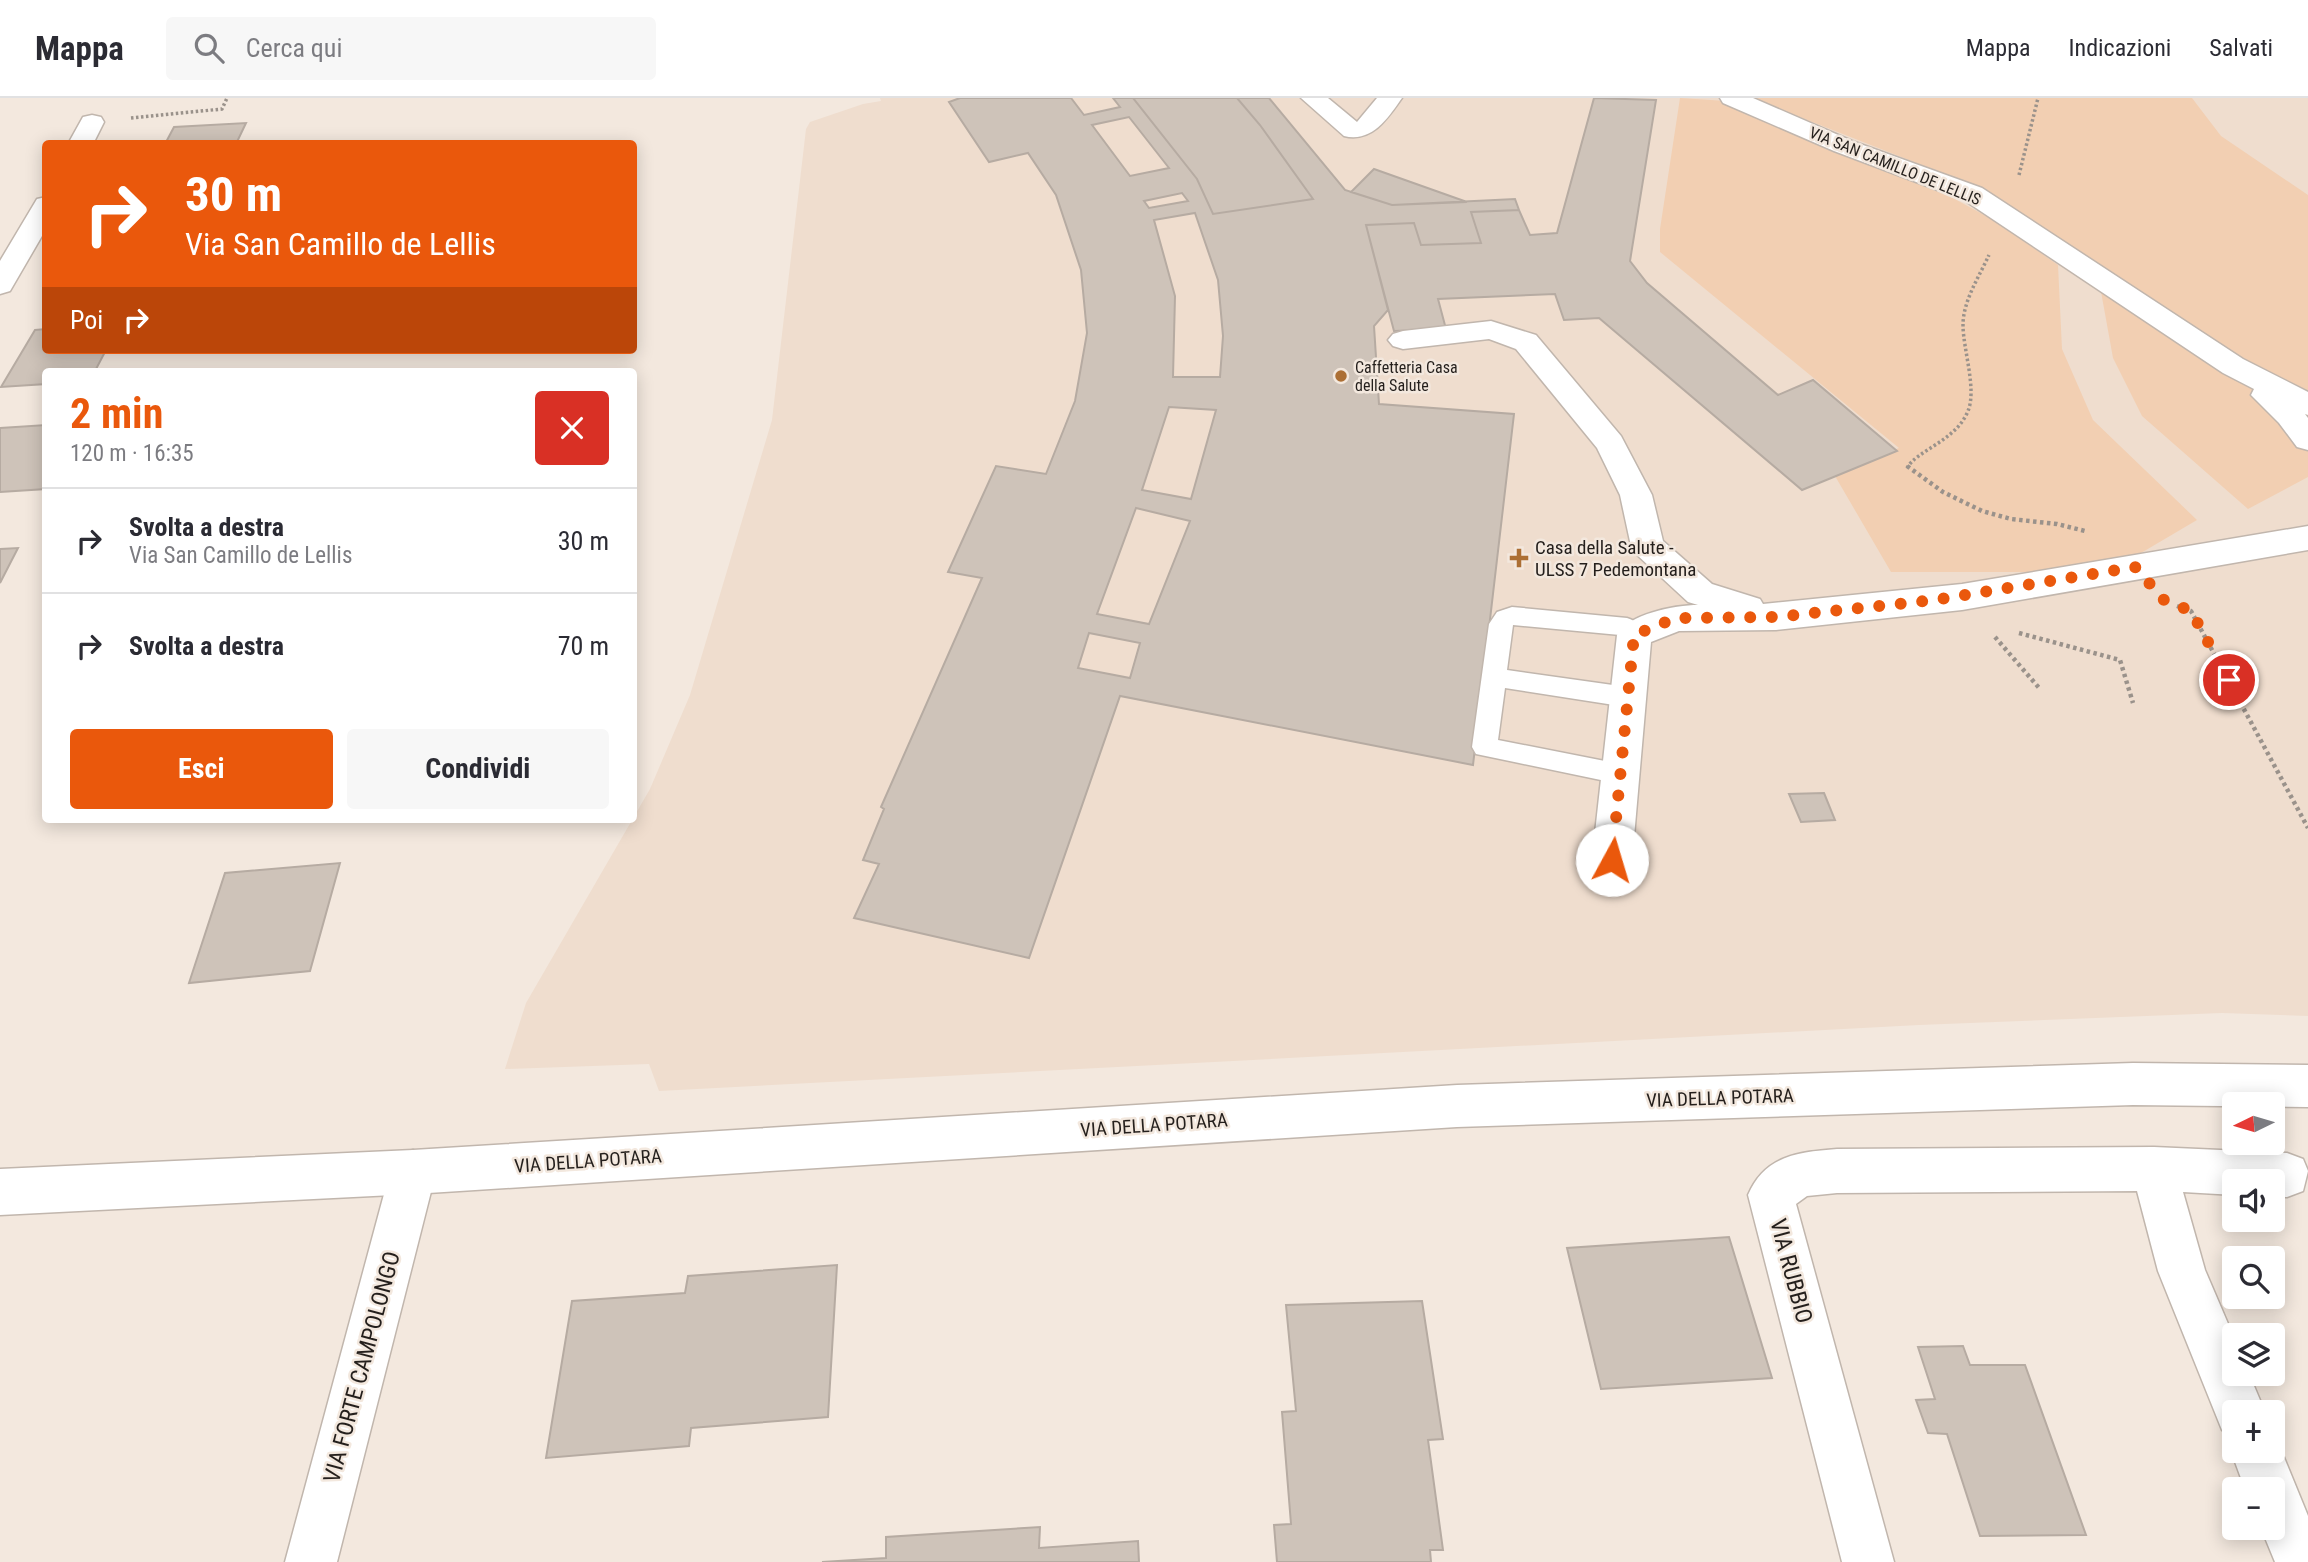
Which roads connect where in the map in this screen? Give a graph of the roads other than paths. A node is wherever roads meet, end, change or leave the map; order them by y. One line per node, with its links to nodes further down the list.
1 (1313, 98): 2 (street)
2 (1390, 98)
3 (1732, 98): 6 (street, VIA SAN CAMILLO DE LELLIS)
4 (42, 212): 5 (street)
5 (0, 285)
6 (2158, 314): 8 (street, VIA SAN CAMILLO DE LELLIS); 9 (street, VIA SAN CAMILLO DE LELLIS)
7 (1402, 340): 15 (street)
8 (2232, 366): 10 (street, VIA SAN CAMILLO DE LELLIS); 11 (street)
9 (2308, 385)
10 (2308, 405)
11 (2308, 440)
12 (2308, 520): 14 (street)
13 (2308, 538): 14 (street)
14 (2249, 547): 15 (street)
15 (1776, 617): 16 (street)
16 (1638, 630): 17 (lane); 18 (street)
17 (1494, 677): 18 (lane); 19 (lane)
18 (1627, 697): 19 (street)
19 (1620, 774): 20 (street)
20 (1612, 860)
21 (2308, 1086): 23 (street, VIA DELLA POTARA)
22 (2154, 1169): 24 (street, VIA RUBBIO); 26 (street); 29 (street, VIA RUBBIO)
23 (413, 1172): 25 (street, VIA DELLA POTARA); 28 (street, VIA FORTE CAMPOLONGO)
24 (2301, 1172)
25 (0, 1192)
26 (2235, 1400)
27 (2285, 1523): 30 (street)
28 (312, 1562)
29 (1868, 1562)
30 (2301, 1562)

